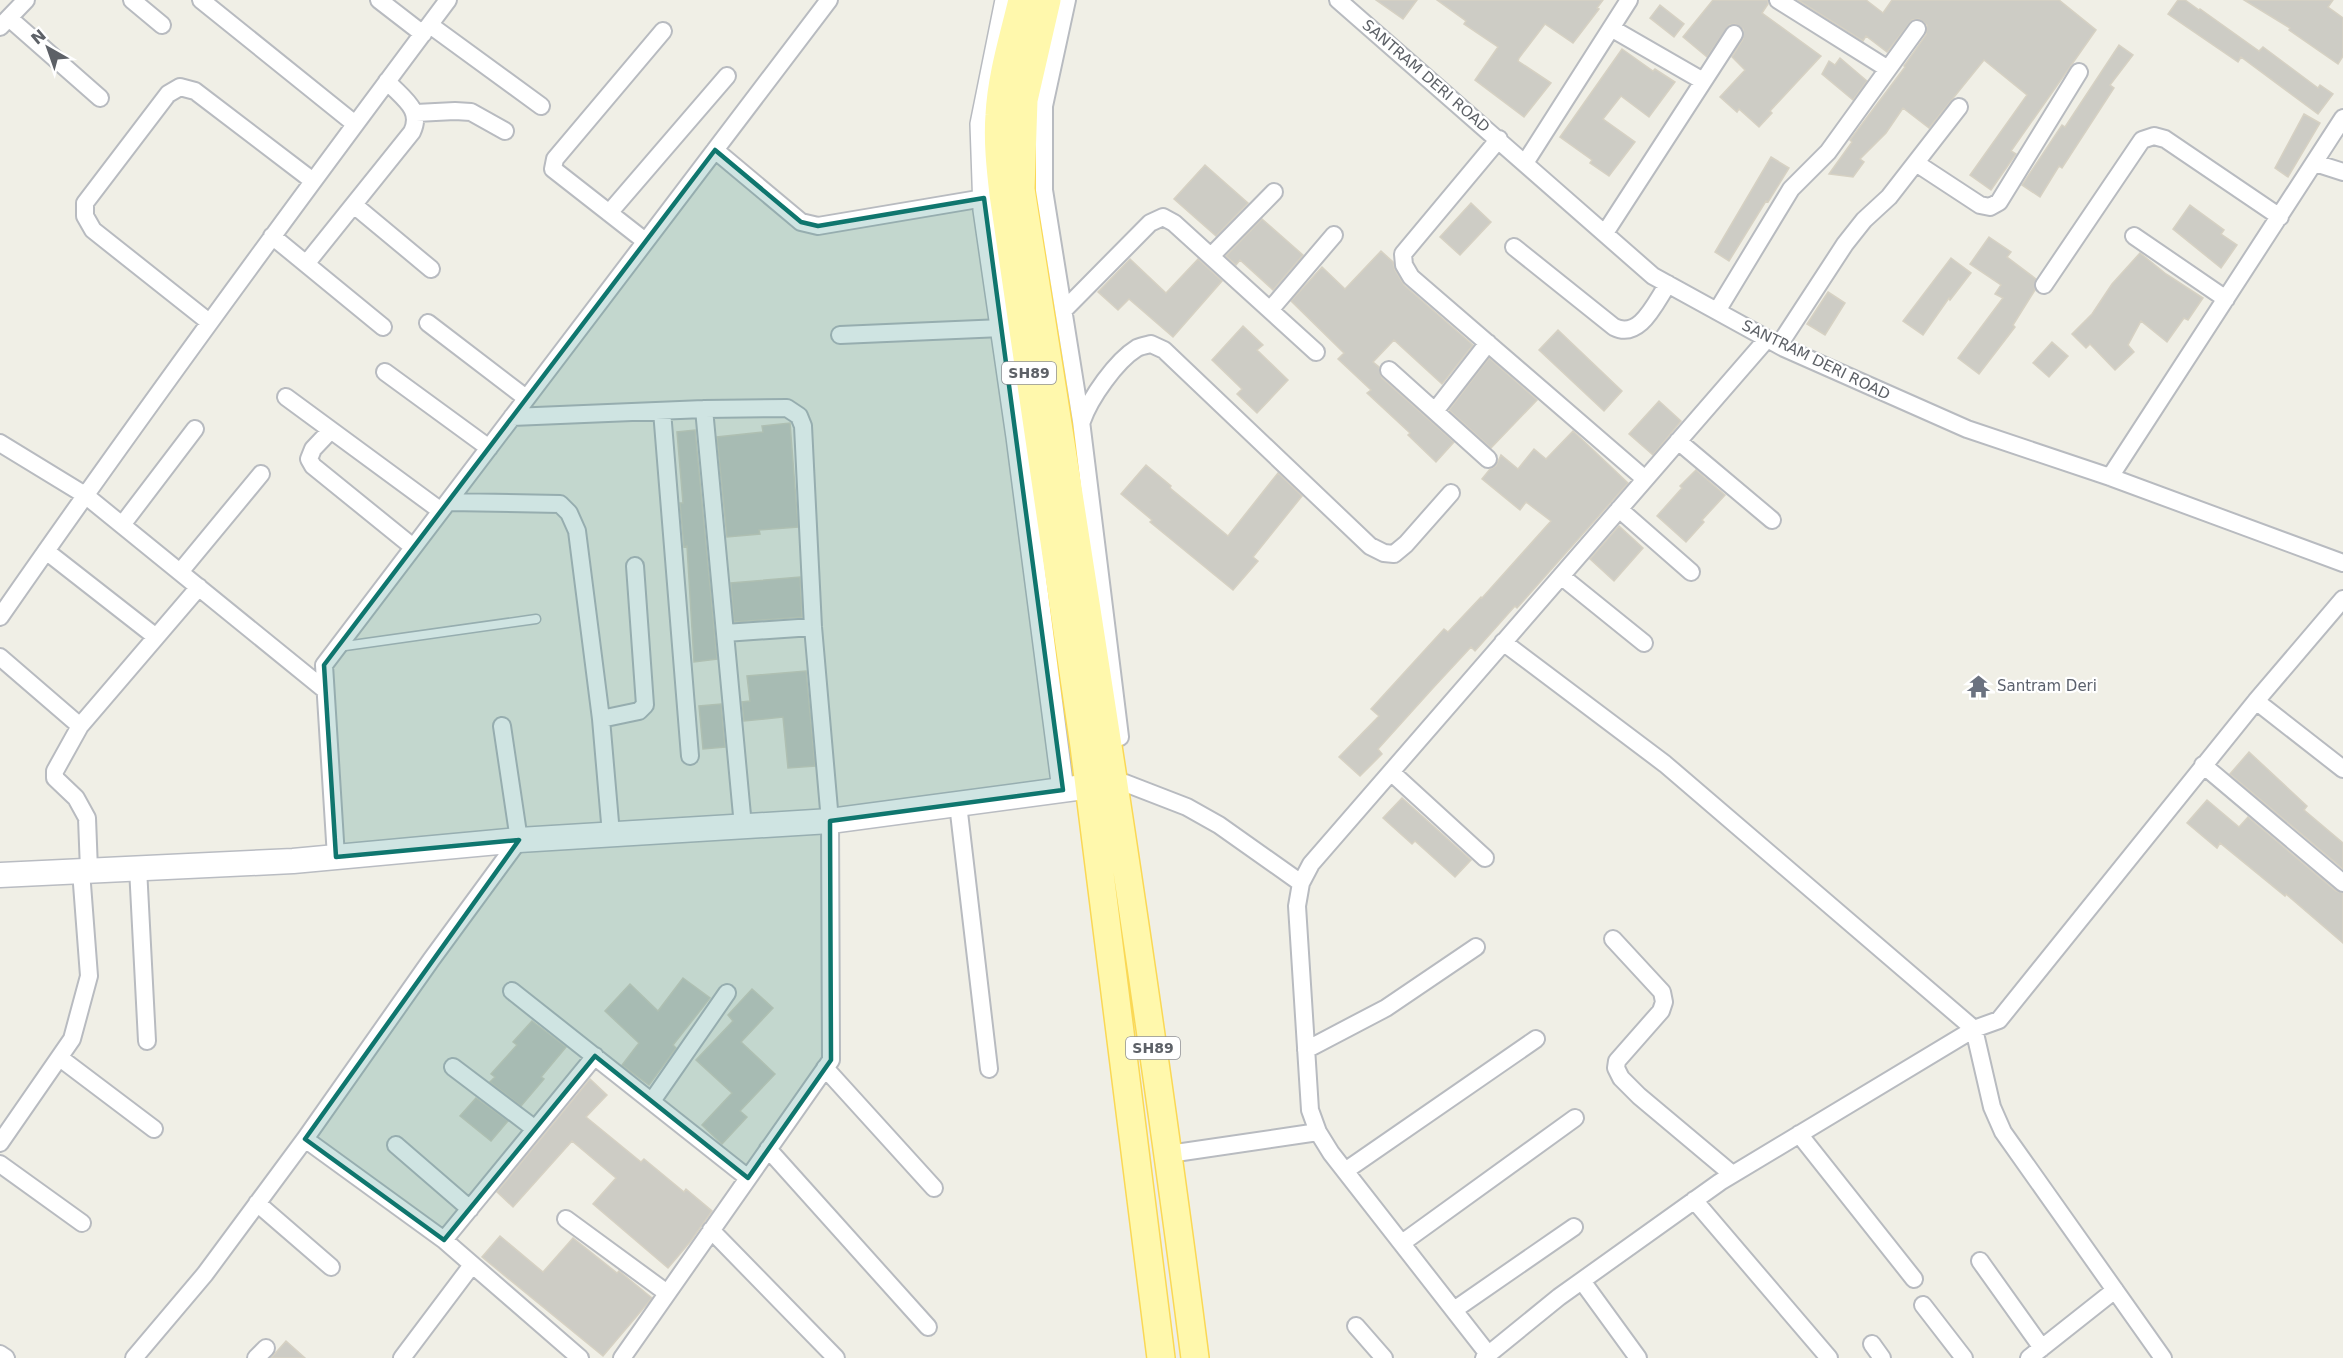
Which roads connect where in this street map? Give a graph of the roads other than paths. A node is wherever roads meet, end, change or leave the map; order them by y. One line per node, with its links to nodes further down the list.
1 (26, 0): 14 (street)
2 (132, 0): 15 (street)
3 (201, 0): 31 (street)
4 (380, 0): 17 (street)
5 (448, 0): 17 (street)
6 (829, 0): 34 (street)
7 (1006, 0): 41 (street)
8 (1022, 0): 115 (main road, SH89)
9 (1047, 0): 115 (main road, SH89)
10 (1067, 0): 57 (street)
11 (1338, 0): 33 (street, SANTRAM DERI ROAD)
12 (1629, 0): 16 (street)
13 (1778, 0): 21 (street)
14 (4, 22): 26 (street)
15 (162, 26)
16 (1611, 28): 25 (street); 35 (street)
17 (426, 29): 24 (street); 27 (street)
18 (1917, 29): 21 (street)
19 (663, 31): 43 (street)
20 (1734, 34): 25 (street)
21 (1888, 69): 59 (street)
22 (2079, 72): 36 (street)
23 (727, 76): 43 (street)
24 (387, 81): 29 (street); 31 (street)
25 (1703, 81): 45 (street)
26 (100, 98)
27 (541, 106)
28 (1959, 107): 36 (street)
29 (416, 113): 32 (street); 42 (street)
30 (2343, 118): 37 (street)
31 (355, 124): 39 (street)
32 (505, 131)
33 (1499, 139): 35 (street, SANTRAM DERI ROAD); 66 (street)
34 (715, 150): 41 (street); 49 (street)
35 (1525, 163): 45 (street, SANTRAM DERI ROAD)
36 (1916, 163): 65 (street)
37 (2315, 163): 38 (street); 44 (street)
38 (2343, 172)
39 (313, 181): 47 (street); 60 (street)
40 (1274, 192): 51 (street)
41 (984, 198): 63 (street)
42 (354, 205): 52 (street); 53 (street)
43 (609, 213): 49 (street)
44 (2280, 217): 55 (street); 56 (street)
45 (1605, 233): 54 (street, SANTRAM DERI ROAD)
46 (1334, 235): 58 (street)
47 (272, 236): 52 (street); 60 (street)
48 (2134, 236): 56 (street)
49 (645, 241): 71 (street)
50 (1514, 247): 54 (street)
51 (1210, 256): 57 (street); 58 (street)
52 (306, 264): 62 (street)
53 (431, 269)
54 (1668, 284): 59 (street, SANTRAM DERI ROAD)
55 (2044, 285)
56 (2226, 299): 84 (street)
57 (1064, 310): 76 (street)
58 (1270, 310): 67 (street)
59 (1716, 311): 65 (street, SANTRAM DERI ROAD)
60 (209, 322): 87 (street)
61 (428, 323): 71 (street)
62 (383, 327)
63 (1002, 328): 64 (street); 120 (street)
64 (840, 335)
65 (1773, 342): 79 (street); 84 (street, SANTRAM DERI ROAD)
66 (1488, 343): 74 (street); 85 (street)
67 (1316, 352)
68 (1389, 370): 74 (street)
69 (385, 372): 81 (street)
70 (286, 397): 78 (street)
71 (526, 398): 75 (street)
72 (704, 408): 73 (street); 103 (street); 104 (street)
73 (662, 411): 75 (street); 116 (street)
74 (1434, 411): 82 (street)
75 (512, 417): 81 (street)
76 (1081, 421): 86 (street); 120 (street)
77 (195, 429): 91 (street)
78 (331, 430): 88 (street); 92 (street)
79 (1678, 441): 85 (street); 90 (street)
80 (0, 443): 87 (street)
81 (489, 448): 88 (street)
82 (1488, 459)
83 (261, 474): 96 (street)
84 (2110, 477): 94 (street, SANTRAM DERI ROAD)
85 (1646, 479): 89 (street)
86 (1451, 493)
87 (85, 495): 91 (street); 93 (street)
88 (444, 506): 92 (street); 112 (street)
89 (1619, 509): 97 (street); 98 (street)
90 (1772, 520)
91 (122, 525): 96 (street)
92 (413, 547): 108 (street)
93 (46, 551): 101 (street); 105 (street)
94 (2343, 563)
95 (635, 566): 112 (street)
96 (180, 572): 99 (street)
97 (1691, 572)
98 (1561, 576): 106 (street); 107 (street)
99 (199, 587): 105 (street); 110 (street)
100 (2343, 599): 111 (street)
101 (0, 617)
102 (536, 619): 108 (lane)
103 (813, 627): 104 (street); 122 (street)
104 (725, 633): 123 (street)
105 (156, 637): 113 (street)
106 (1503, 642): 119 (street); 137 (street)
107 (1644, 643)
108 (337, 647): 110 (street)
109 (0, 657): 113 (street)
110 (326, 690): 126 (street)
111 (2256, 700): 117 (street); 118 (street)
112 (601, 719): 124 (street)
113 (80, 726): 129 (street)
114 (502, 726): 125 (street)
115 (1095, 742): 120 (main road, SH89)
116 (690, 756)
117 (2203, 765): 132 (street); 137 (street)
118 (2343, 769)
119 (1391, 772): 127 (street); 131 (street)
120 (1098, 785): 121 (main road); 131 (street); 156 (main road, SH89); 192 (main road, SH89)
121 (958, 804): 122 (main road); 145 (street)
122 (830, 821): 123 (main road); 144 (street)
123 (742, 826): 124 (main road)
124 (611, 834): 125 (main road)
125 (519, 840): 126 (main road); 153 (street)
126 (336, 857): 128 (main road)
127 (1485, 858)
128 (138, 868): 129 (main road); 139 (street)
129 (85, 871): 130 (main road); 142 (street)
130 (0, 875)
131 (1301, 883): 140 (street)
132 (2343, 884)
133 (1613, 939): 159 (street)
134 (1476, 947): 140 (street)
135 (512, 991): 141 (street)
136 (727, 993): 146 (street)
137 (1974, 1029): 151 (street); 176 (street)
138 (1536, 1039): 158 (street)
139 (147, 1041)
140 (1306, 1050): 150 (street)
141 (595, 1056): 146 (street); 149 (street)
142 (60, 1058): 148 (street); 152 (street)
143 (453, 1067): 149 (street)
144 (825, 1068): 155 (street); 161 (street)
145 (989, 1069)
146 (652, 1101): 160 (street)
147 (1575, 1118): 170 (street)
148 (153, 1129)
149 (536, 1129): 164 (street)
150 (1318, 1132): 156 (street); 158 (street)
151 (1799, 1134): 159 (street); 174 (street)
152 (2, 1135)
153 (305, 1139): 163 (street); 169 (street)
154 (396, 1145): 164 (street)
155 (768, 1149): 160 (street); 181 (street)
156 (1169, 1154): 193 (main road, SH89)
157 (0, 1164): 166 (street)
158 (1345, 1171): 170 (street)
159 (1732, 1174): 162 (street)
160 (748, 1178): 168 (street)
161 (934, 1188)
162 (1694, 1200): 175 (street); 196 (street)
163 (257, 1203): 173 (street); 187 (street)
164 (470, 1209): 169 (street)
165 (566, 1219): 177 (street)
166 (82, 1223)
167 (1574, 1227): 179 (street)
168 (711, 1230): 177 (street); 191 (street)
169 (444, 1240): 172 (street)
170 (1402, 1243): 179 (street)
171 (1980, 1261): 183 (street)
172 (472, 1265): 188 (street); 189 (street)
173 (331, 1267)
174 (1914, 1279)
175 (1582, 1281): 185 (street); 195 (street)
176 (2115, 1290): 183 (street); 199 (street)
177 (667, 1293): 190 (street)
178 (1923, 1305): 198 (street)
179 (1454, 1310): 185 (street)
180 (1356, 1326): 194 (street)
181 (928, 1327)
182 (1872, 1344): 197 (street)
183 (2035, 1353)
184 (0, 1354): 186 (street)
185 (1486, 1356)
186 (6, 1358)
187 (134, 1358)
188 (402, 1358)
189 (580, 1358)
190 (622, 1358)
191 (836, 1358)
192 (1161, 1358)
193 (1195, 1358)
194 (1384, 1358)
195 (1638, 1358)
196 (1829, 1358)
197 (1882, 1358)
198 (1964, 1358)
199 (2163, 1358)

